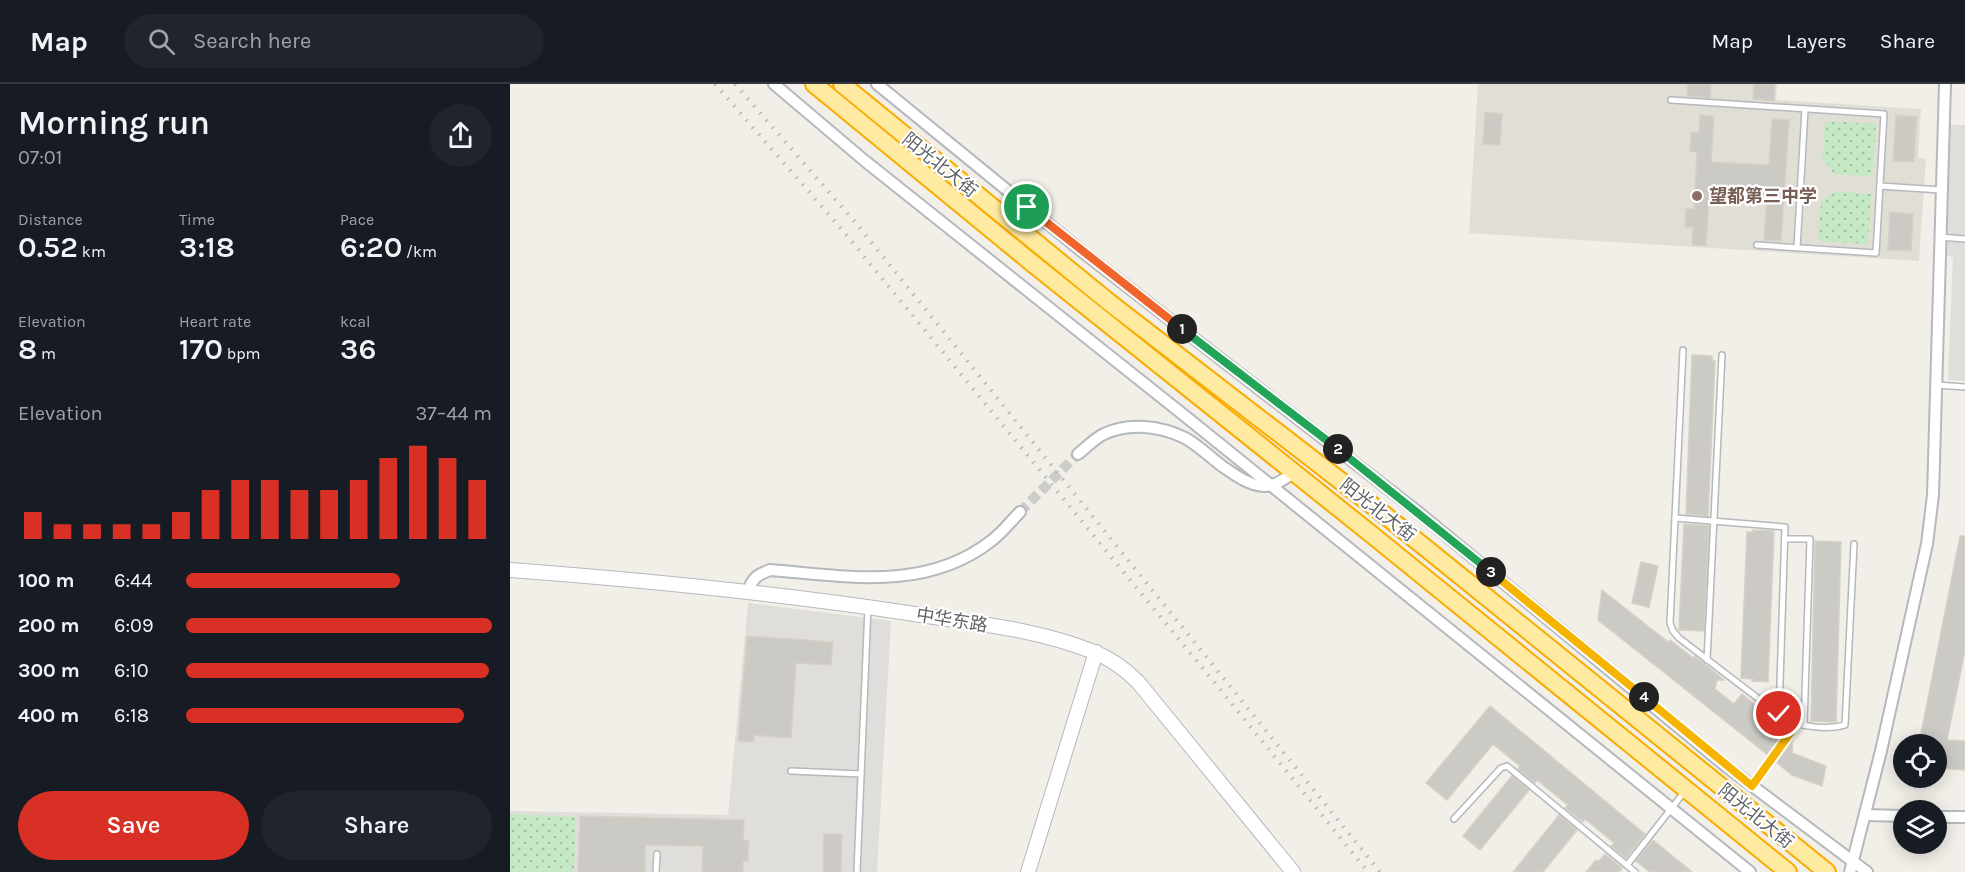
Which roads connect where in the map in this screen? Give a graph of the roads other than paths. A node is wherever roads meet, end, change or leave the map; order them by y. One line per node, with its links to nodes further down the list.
1 (774, 84): 20 (street)
2 (814, 84): 19 (highway, 阳光北大街)
3 (842, 84): 54 (highway, 阳光北大街)
4 (877, 84): 36 (street)
5 (1945, 84): 9 (street)
6 (1671, 100): 7 (lane)
7 (1805, 109): 8 (lane); 13 (lane)
8 (1880, 186): 9 (lane); 13 (lane)
9 (1941, 190): 10 (street)
10 (1940, 237): 11 (lane); 16 (street)
11 (1965, 238)
12 (1757, 245): 13 (lane)
13 (1797, 248)
14 (1683, 350): 22 (lane)
15 (1722, 355): 23 (lane)
16 (1936, 385): 17 (lane); 39 (street)
17 (1965, 387)
18 (1078, 454): 20 (street)
19 (1293, 473): 20 (street); 37 (highway, 阳光北大街)
20 (1270, 485): 38 (street)
21 (1020, 512): 27 (street)
22 (1675, 518): 23 (lane); 30 (lane)
23 (1714, 521): 24 (lane); 30 (lane)
24 (1785, 539): 31 (lane); 33 (lane)
25 (1854, 544): 33 (lane)
26 (510, 570): 27 (street, 中华东路)
27 (748, 592): 28 (street, 中华东路)
28 (868, 607): 29 (street, 中华东路); 35 (lane)
29 (1096, 652): 49 (street); 50 (street, 中华东路)
30 (1707, 660): 31 (lane)
31 (1779, 714): 32 (lane)
32 (1796, 725): 33 (lane); 36 (lane)
33 (1804, 725)
34 (790, 771): 35 (lane)
35 (861, 774): 48 (lane)
36 (1752, 786): 46 (street)
37 (1686, 790): 38 (lane); 53 (highway, 阳光北大街)
38 (1671, 809): 45 (lane); 52 (street)
39 (1865, 815): 40 (street); 46 (street)
40 (1893, 816)
41 (1947, 817): 42 (street)
42 (1965, 818)
43 (1455, 819): 45 (lane)
44 (657, 854): 47 (lane)
45 (1627, 865): 51 (lane)
46 (1852, 866): 55 (street)
47 (656, 872)
48 (857, 872)
49 (1028, 872)
50 (1293, 872)
51 (1635, 872)
52 (1750, 872)
53 (1788, 872)
54 (1827, 872)
55 (1868, 872)

